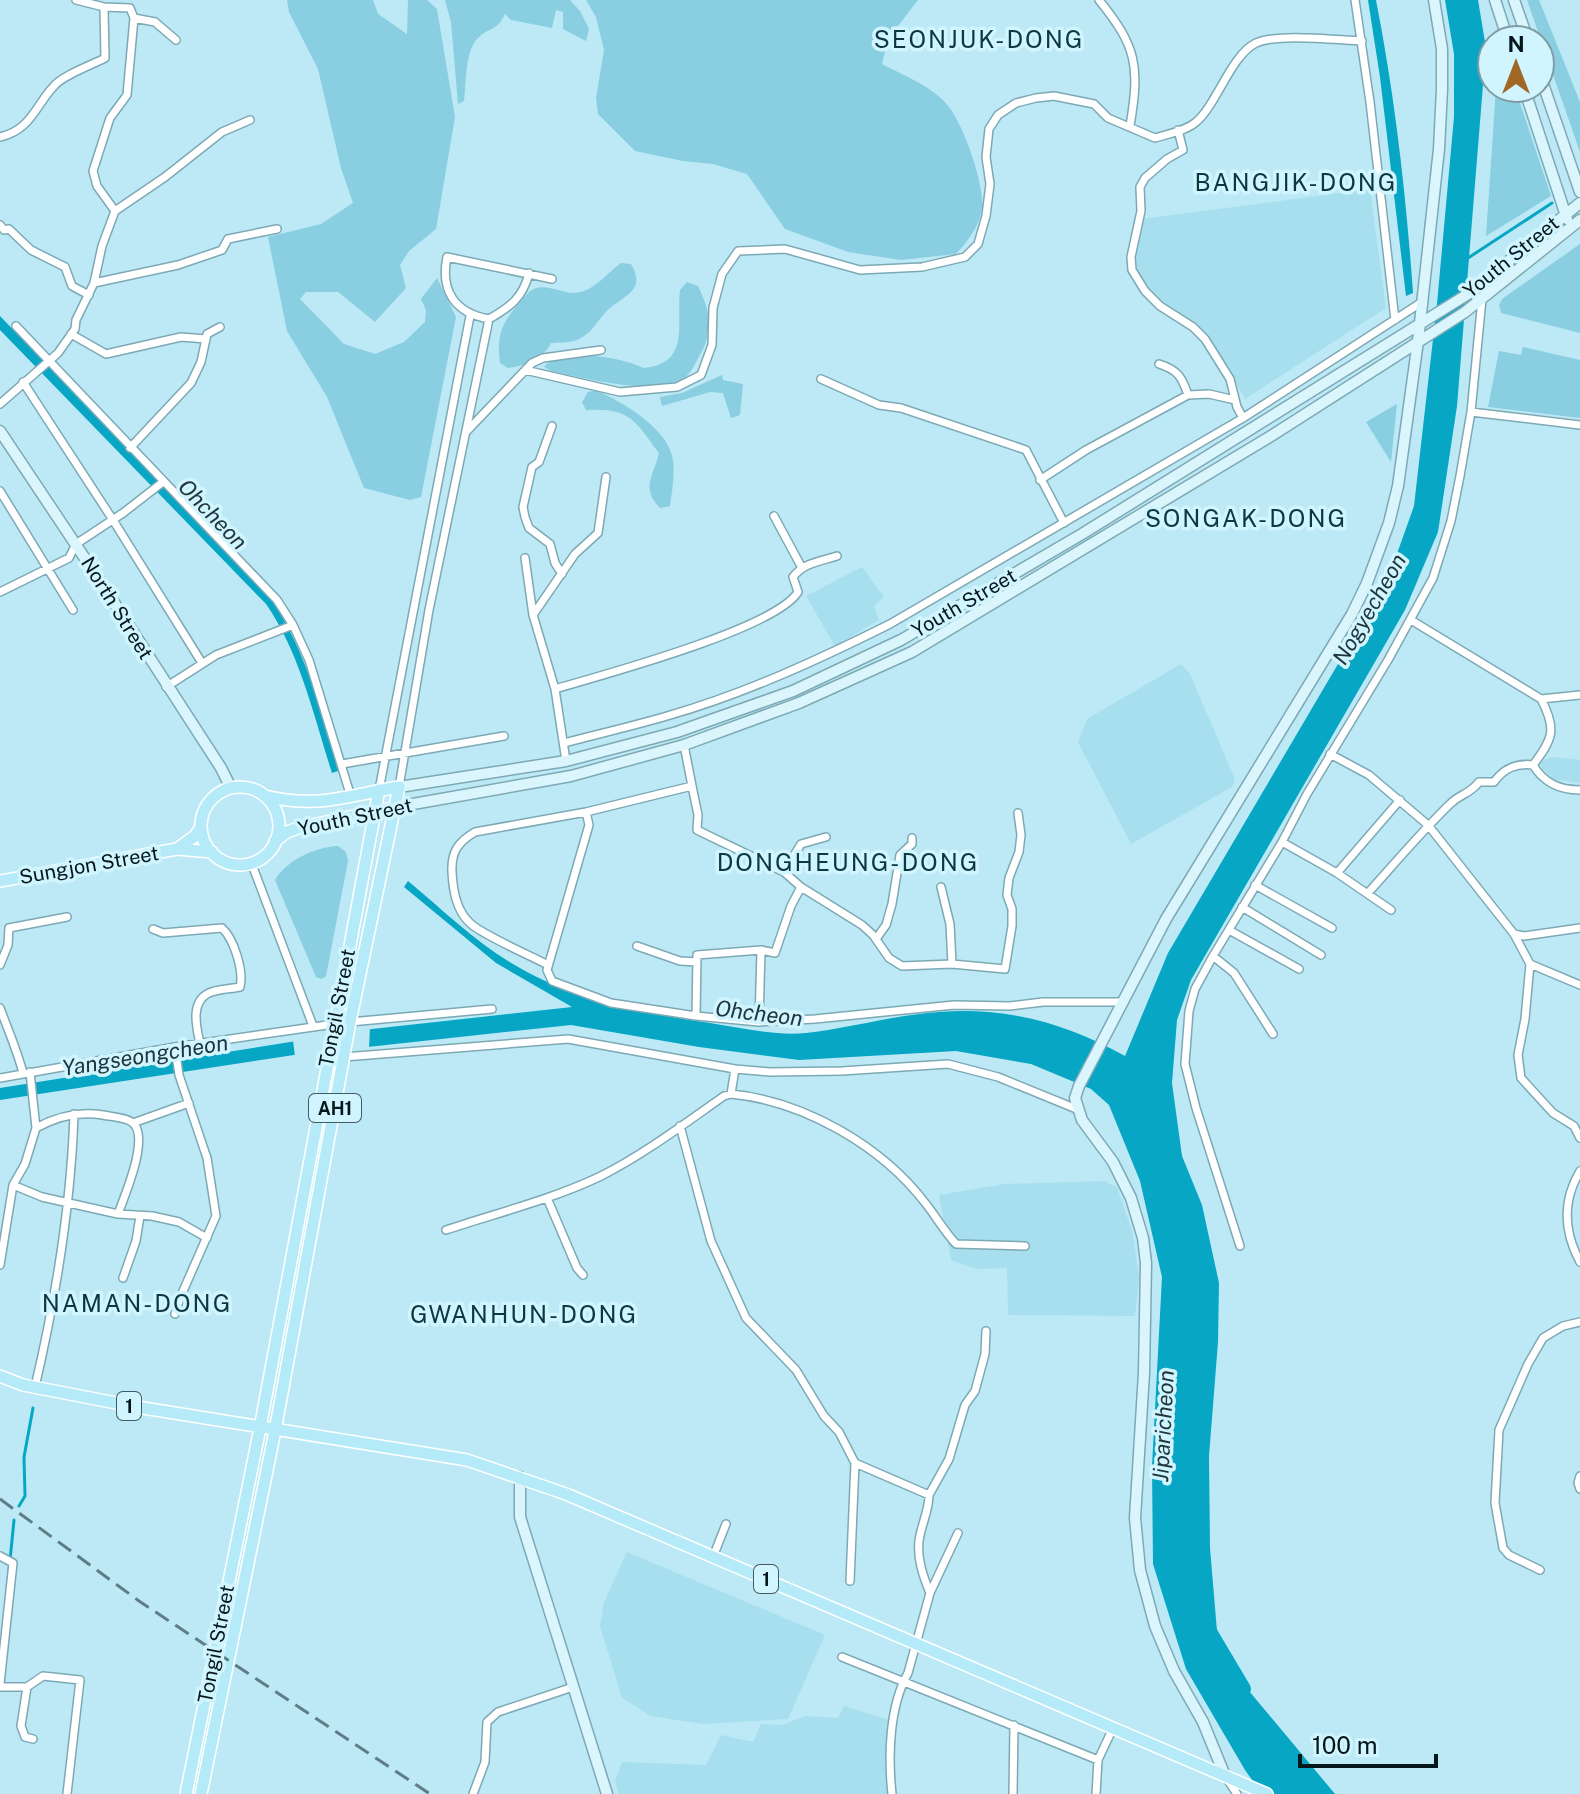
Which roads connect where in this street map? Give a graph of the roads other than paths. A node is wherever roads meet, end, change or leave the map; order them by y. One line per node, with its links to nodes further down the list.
1 (76, 0): 7 (street)
2 (1099, 0): 16 (street)
3 (1355, 0): 12 (street)
4 (1434, 0): 32 (main road)
5 (1495, 0): 9 (main road)
6 (1514, 0): 10 (main road)
7 (104, 7): 8 (street); 18 (street)
8 (134, 18): 11 (street); 21 (street)
9 (1503, 24)
10 (1522, 24)
11 (176, 40)
12 (1362, 41): 17 (street); 35 (street)
13 (1529, 104): 22 (main road)
14 (1550, 104): 19 (main road)
15 (250, 120): 21 (street)
16 (1130, 126): 17 (street); 45 (street)
17 (1178, 130): 49 (street)
18 (0, 137)
19 (1580, 192)
20 (1580, 203): 22 (main road, Youth Street)
21 (115, 211): 29 (street)
22 (1566, 213): 25 (main road); 36 (main road, Youth Street)
23 (1580, 220): 25 (main road, Youth Street)
24 (0, 225): 30 (street)
25 (1570, 227): 31 (main road, Youth Street)
26 (277, 229): 29 (street)
27 (529, 273): 28 (street); 33 (street); 34 (street)
28 (552, 279)
29 (94, 283): 30 (street)
30 (89, 295): 39 (street)
31 (1482, 299): 41 (main road, Youth Street); 51 (street)
32 (1422, 302): 35 (street); 36 (main road)
33 (470, 316): 34 (street); 86 (street, Tongil Street)
34 (489, 319): 56 (street, Tongil Street)
35 (1395, 320): 52 (street)
36 (1419, 325): 41 (main road); 87 (main road, Youth Street)
37 (16, 326): 43 (street)
38 (220, 327): 40 (street)
39 (71, 334): 40 (street); 43 (street)
40 (206, 339): 57 (street)
41 (1418, 341): 83 (main road, Youth Street); 138 (main road)
42 (601, 350): 45 (street)
43 (50, 360): 47 (street); 57 (street)
44 (1159, 364): 48 (street)
45 (525, 370): 56 (street)
46 (821, 379): 59 (street)
47 (23, 382): 50 (street); 63 (street)
48 (1188, 395): 49 (street); 59 (street)
49 (1235, 400): 52 (street)
50 (0, 404)
51 (1471, 412): 53 (street); 74 (street)
52 (1243, 418): 64 (street)
53 (1580, 425)
54 (552, 426): 70 (street)
55 (0, 431): 65 (main road, North Street)
56 (464, 433): 84 (street, Tongil Street)
57 (130, 448): 60 (street)
58 (606, 477): 70 (street)
59 (1040, 480): 64 (street)
60 (162, 483): 63 (street); 75 (street)
61 (0, 491): 69 (street)
62 (774, 516): 68 (street)
63 (113, 520): 65 (street); 76 (street)
64 (1064, 523): 82 (street)
65 (76, 544): 69 (street); 77 (main road, North Street)
66 (837, 556): 68 (street)
67 (525, 558): 73 (street)
68 (802, 568): 78 (street)
69 (48, 569): 71 (street); 72 (street)
70 (562, 574): 73 (street)
71 (0, 592)
72 (73, 610)
73 (533, 615): 78 (street)
74 (1411, 620): 80 (street); 85 (street)
75 (292, 626): 76 (street); 88 (street)
76 (202, 663): 77 (street)
77 (166, 687): 92 (main road, North Street)
78 (555, 689): 82 (street)
79 (1580, 695): 80 (street)
80 (1541, 699): 89 (street)
81 (504, 736): 84 (street)
82 (564, 743): 87 (street)
83 (684, 745): 90 (street); 98 (main road, Youth Street)
84 (405, 753): 86 (street); 91 (street, Tongil Street)
85 (1330, 754): 97 (street); 107 (street)
86 (385, 756): 88 (street); 93 (street, Tongil Street)
87 (566, 761): 91 (main road, Youth Street)
88 (342, 764): 96 (street)
89 (1533, 765): 94 (street); 102 (street)
90 (692, 786): 100 (street); 111 (street)
91 (399, 787): 93 (main road, Youth Street); 98 (main road, Tongil Street / AH1)
92 (231, 788): 95 (main road); 103 (main road)
93 (379, 790): 96 (main road, Youth Street); 99 (main road, Tongil Street / AH1)
94 (1580, 790)
95 (265, 796): 96 (main road, Youth Street); 106 (main road)
96 (351, 797)
97 (1400, 800): 102 (street); 112 (street)
98 (396, 807): 99 (main road, Youth Street); 142 (main road, Tongil Street / AH1)
99 (375, 812): 106 (main road, Youth Street); 144 (main road, Tongil Street / AH1)
100 (586, 812): 135 (street); 135 (street)
101 (1018, 813): 132 (street)
102 (1428, 825): 117 (street); 125 (street)
103 (201, 827): 108 (main road); 109 (main road)
104 (826, 837): 111 (street)
105 (912, 838): 126 (street)
106 (275, 841): 110 (main road)
107 (1282, 842): 112 (street); 114 (street)
108 (177, 849): 109 (main road, Sungjon Street); 113 (main road, Sungjon Street)
109 (212, 852): 110 (main road)
110 (251, 862): 145 (street)
111 (784, 872): 115 (street)
112 (1337, 873): 117 (street)
113 (0, 881)
114 (1255, 885): 118 (street); 121 (street)
115 (801, 887): 126 (street); 128 (street)
116 (941, 887): 132 (street)
117 (1368, 893): 119 (street)
118 (1242, 907): 124 (street); 130 (street)
119 (1391, 910)
120 (67, 917): 134 (street)
121 (1332, 928)
122 (1580, 928): 125 (street)
123 (153, 929): 147 (street)
124 (1229, 930): 129 (street); 136 (street)
125 (1514, 934): 133 (street)
126 (876, 939): 132 (street)
127 (637, 946): 131 (street)
128 (761, 950): 131 (street); 143 (street)
129 (1214, 951): 146 (street); 170 (street)
130 (1321, 955)
131 (697, 962): 141 (street)
132 (952, 964)
133 (1530, 964): 137 (street); 160 (street)
134 (0, 965)
135 (548, 965): 141 (street)
136 (1299, 969)
137 (1580, 985)
138 (1124, 1002): 143 (street); 155 (main road)
139 (0, 1008): 151 (street)
140 (492, 1009): 142 (street)
141 (696, 1016): 143 (street)
142 (350, 1022): 149 (main road, Tongil Street / AH1)
143 (759, 1022)
144 (334, 1024): 145 (street); 180 (main road, Tongil Street / AH1)
145 (313, 1026): 147 (street)
146 (1273, 1034)
147 (200, 1044): 148 (street)
148 (176, 1052): 151 (street); 154 (street)
149 (344, 1057): 150 (street); 181 (main road, Tongil Street / AH1)
150 (735, 1069): 153 (street); 155 (street)
151 (28, 1074): 152 (street); 159 (street)
152 (0, 1078)
153 (731, 1094): 158 (street); 169 (street)
154 (189, 1103): 157 (street); 168 (street)
155 (1079, 1110): 204 (main road)
156 (74, 1114): 157 (street); 159 (street); 164 (street)
157 (133, 1123): 165 (street)
158 (680, 1126): 163 (street); 182 (street)
159 (36, 1128): 162 (street)
160 (1580, 1138)
161 (1580, 1171): 171 (street)
162 (13, 1185): 164 (street); 172 (street)
163 (547, 1198): 167 (street); 173 (street)
164 (68, 1202): 165 (street); 179 (street)
165 (118, 1214): 166 (street)
166 (140, 1216): 168 (street); 174 (street)
167 (446, 1230)
168 (207, 1238): 175 (street)
169 (1025, 1246)
170 (1240, 1246)
171 (1580, 1262)
172 (0, 1265)
173 (583, 1275)
174 (123, 1278)
175 (175, 1314)
176 (1580, 1322): 191 (street)
177 (986, 1331): 186 (street)
178 (0, 1376): 179 (main road, 1)
179 (35, 1387): 180 (main road, 1)
180 (260, 1428): 181 (main road, 1); 206 (main road, Tongil Street / AH1)
181 (275, 1431): 184 (main road, 1); 207 (main road, Tongil Street / AH1)
182 (855, 1463): 186 (street); 192 (street)
183 (1580, 1476): 185 (street)
184 (520, 1477): 189 (main road, 1); 199 (main road)
185 (1580, 1489)
186 (929, 1495): 193 (street)
187 (726, 1524): 189 (street)
188 (958, 1533): 193 (street)
189 (713, 1557): 194 (main road, 1)
190 (6, 1558): 197 (street)
191 (1540, 1570)
192 (850, 1581)
193 (930, 1593): 194 (street)
194 (916, 1644): 196 (street); 201 (main road, 1)
195 (842, 1657): 196 (street)
196 (904, 1681): 200 (street); 210 (street)
197 (0, 1685): 198 (street)
198 (27, 1687): 202 (street); 205 (street)
199 (573, 1687): 208 (street); 209 (main road)
200 (1014, 1725): 203 (street); 211 (street)
201 (1113, 1728): 203 (street); 204 (main road, 1)
202 (33, 1739)
203 (1098, 1760): 212 (street)
204 (1225, 1776): 213 (street); 214 (main road, 1)
205 (67, 1794)
206 (186, 1794)
207 (201, 1794)
208 (473, 1794)
209 (607, 1794)
210 (892, 1794)
211 (1013, 1794)
212 (1096, 1794)
213 (1237, 1794)
214 (1267, 1794)

